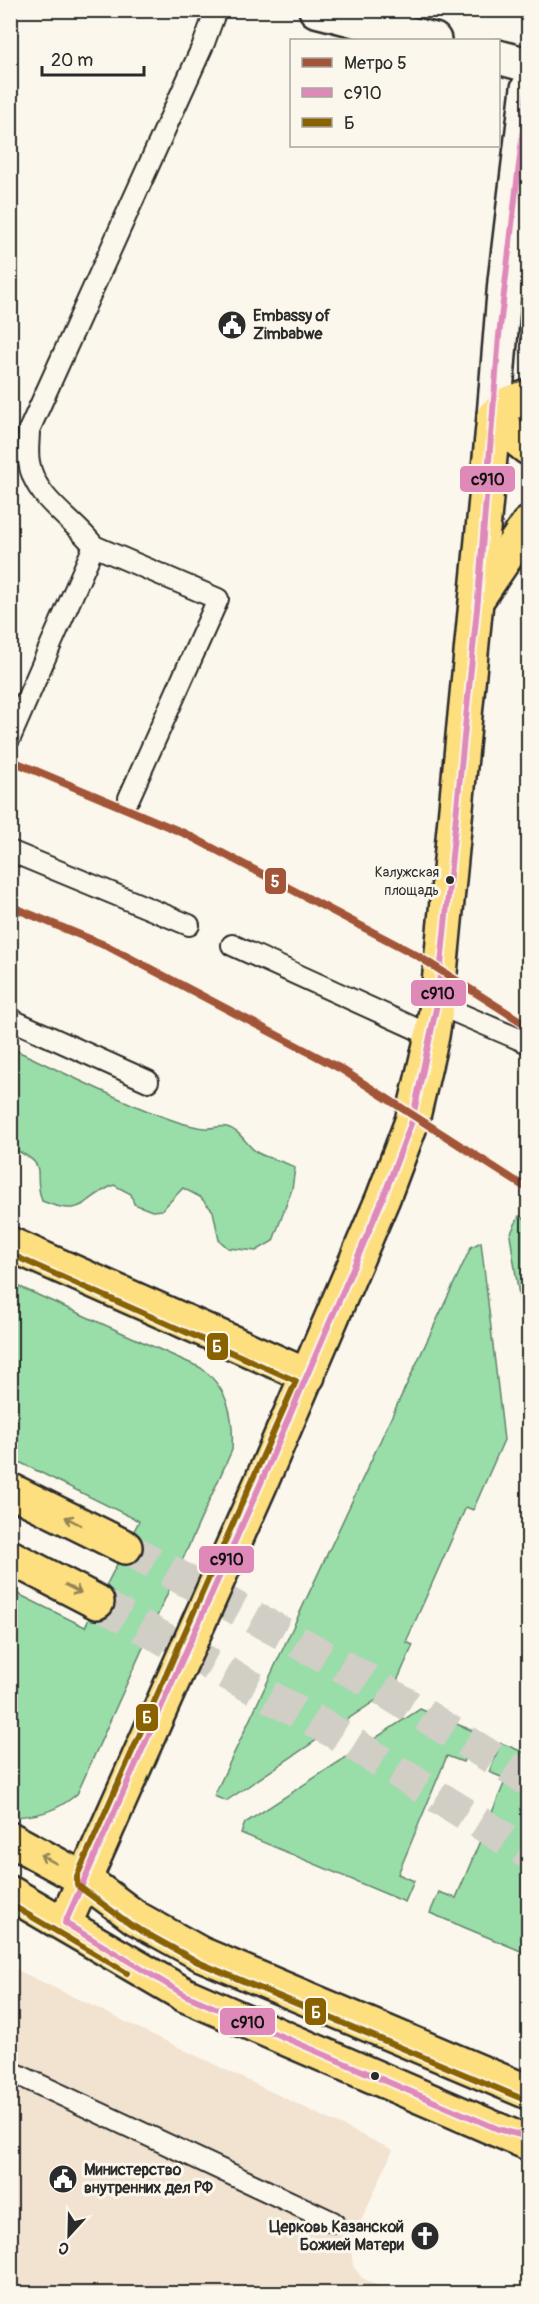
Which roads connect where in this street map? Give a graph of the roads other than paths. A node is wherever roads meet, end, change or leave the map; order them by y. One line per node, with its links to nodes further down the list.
1 (216, 10): 11 (lane)
2 (316, 10): 3 (main road)
3 (430, 39)
4 (500, 58): 5 (main road)
5 (528, 65)
6 (528, 88): 8 (main road)
7 (528, 397): 8 (main road)
8 (494, 416): 9 (main road); 12 (main road)
9 (528, 448)
10 (528, 524): 12 (main road)
11 (94, 546): 13 (lane); 14 (lane)
12 (478, 599): 18 (main road)
13 (10, 738)
14 (129, 798)
15 (10, 852): 16 (lane)
16 (189, 925)
17 (232, 945): 20 (lane)
18 (437, 1004): 20 (main road); 21 (lane)
19 (10, 1019): 22 (lane)
20 (432, 1036): 24 (main road)
21 (528, 1043)
22 (148, 1081)
23 (10, 1244): 24 (main road)
24 (308, 1376): 30 (main road)
25 (10, 1490): 26 (main road, one-way to 25)
26 (125, 1547)
27 (10, 1557): 28 (main road, one-way to 28)
28 (97, 1602)
29 (10, 1839): 30 (main road, one-way to 29)
30 (85, 1880): 32 (main road); 34 (main road)
31 (10, 1893): 32 (main road)
32 (65, 1923): 35 (main road)
33 (10, 2072): 37 (lane)
34 (528, 2092)
35 (513, 2133): 36 (main road)
36 (528, 2143)
37 (333, 2222)

